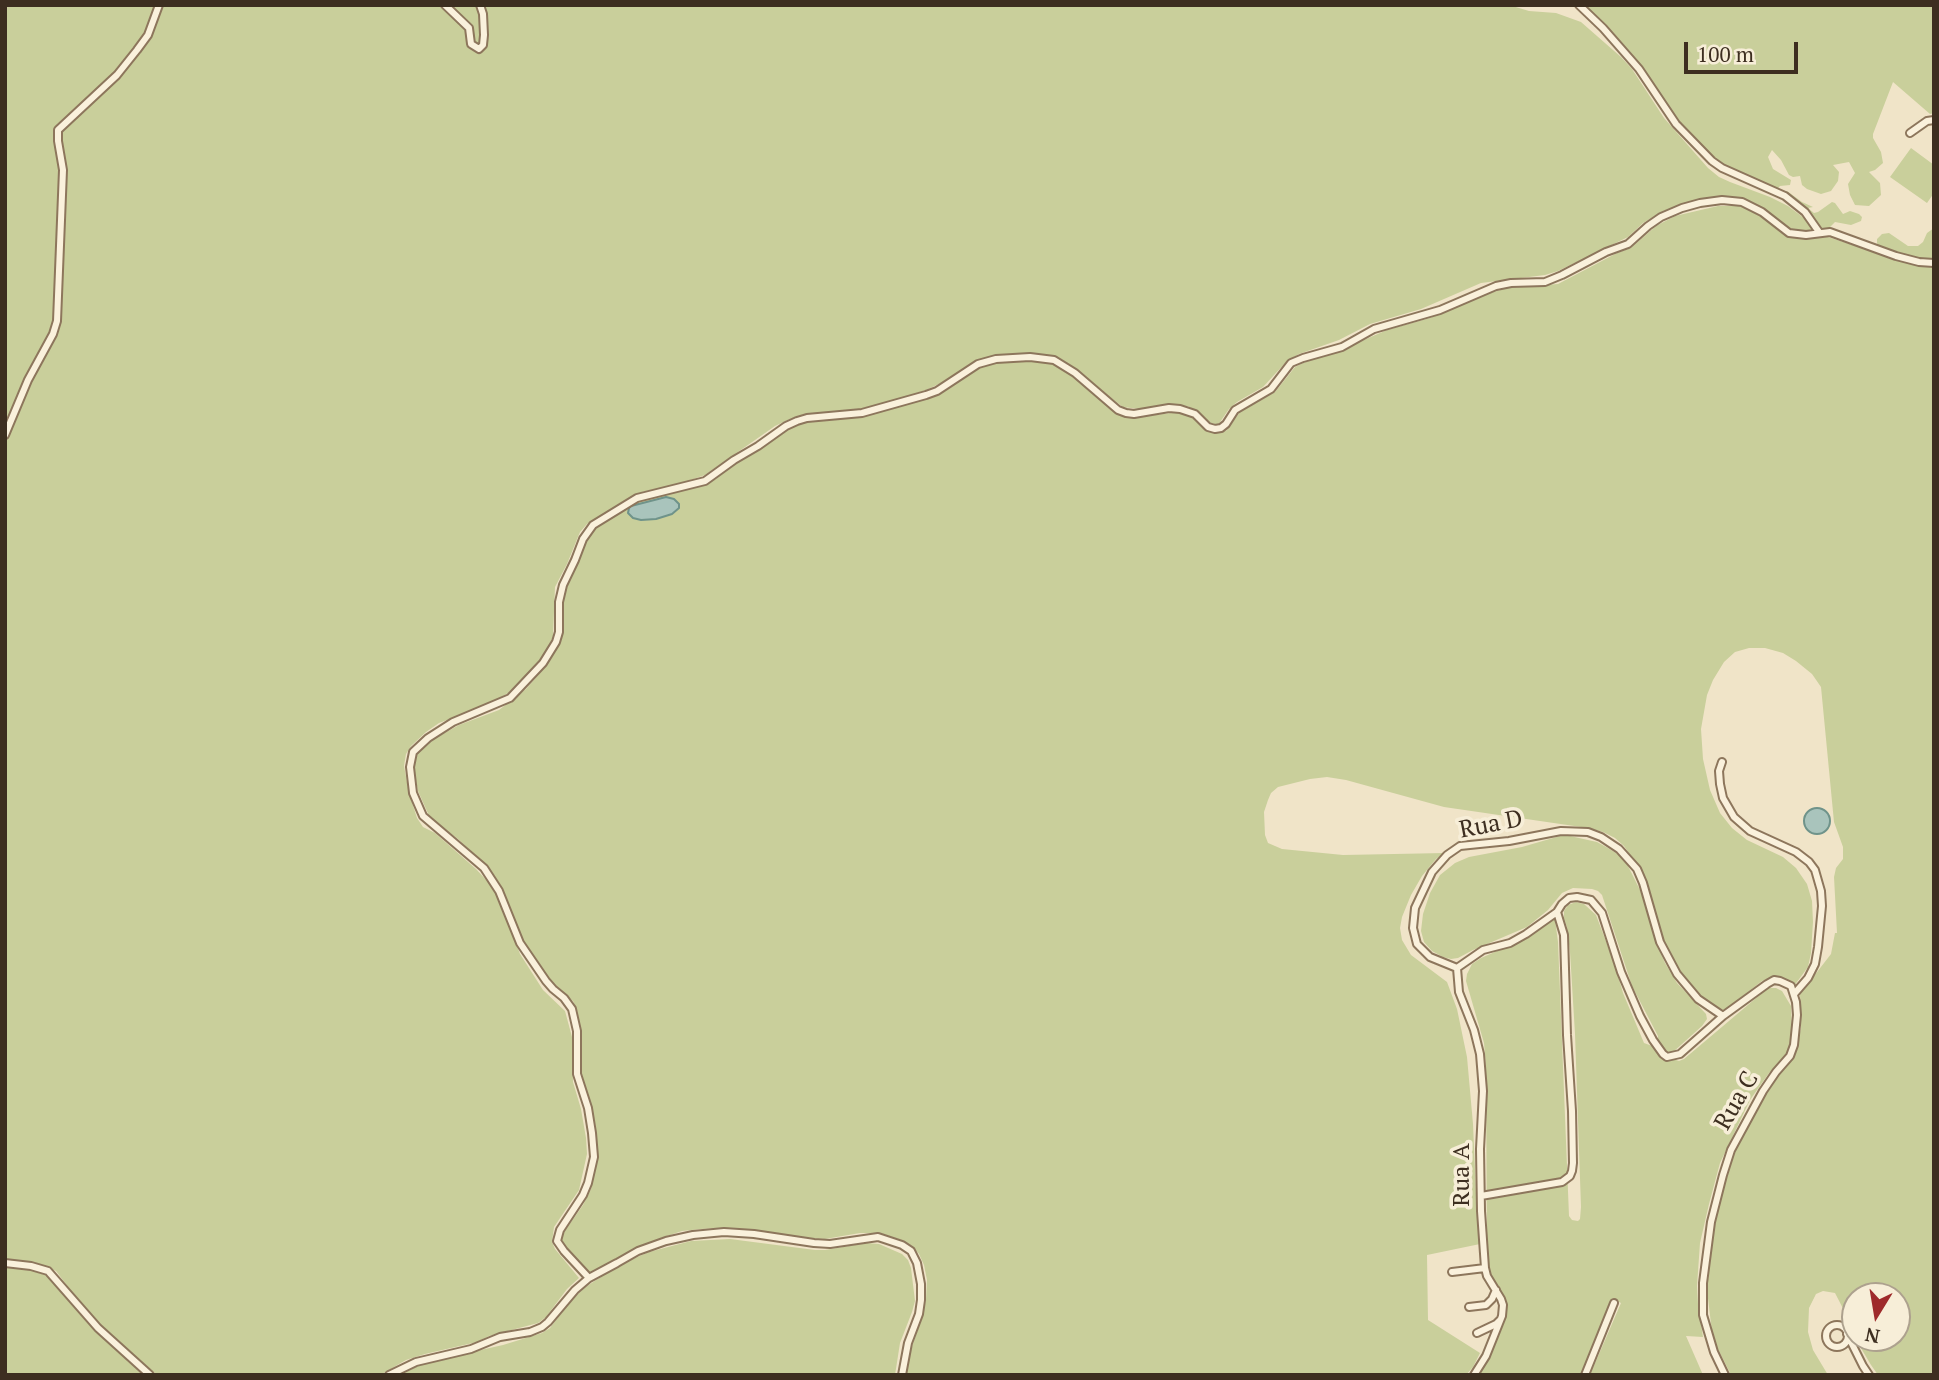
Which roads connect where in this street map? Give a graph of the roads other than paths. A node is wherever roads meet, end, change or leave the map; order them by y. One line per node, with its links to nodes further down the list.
1 (159, 5): 9 (street)
2 (445, 5): 3 (street)
3 (480, 5)
4 (1579, 5): 7 (street)
5 (1934, 120): 6 (street)
6 (1910, 133)
7 (1819, 232): 8 (street); 19 (street)
8 (1934, 263)
9 (5, 435)
10 (1722, 762): 13 (street)
11 (1557, 912): 12 (street); 14 (street); 15 (street)
12 (1458, 968): 14 (street, Rua D); 15 (street, Rua A)
13 (1795, 993): 14 (street); 31 (street, Rua C)
14 (1723, 1016)
15 (1481, 1196): 17 (street, Rua A)
16 (5, 1263): 26 (street)
17 (1485, 1268): 18 (street); 20 (street, Rua A)
18 (1452, 1272)
19 (589, 1278): 27 (street); 28 (street)
20 (1496, 1290): 22 (street); 23 (street, Rua A)
21 (1614, 1304): 30 (street)
22 (1469, 1307)
23 (1502, 1316): 24 (street); 29 (street)
24 (1477, 1333)
25 (1856, 1352): 32 (street)
26 (150, 1375)
27 (389, 1375)
28 (902, 1375)
29 (1474, 1375)
30 (1585, 1375)
31 (1725, 1375)
32 (1870, 1375)

